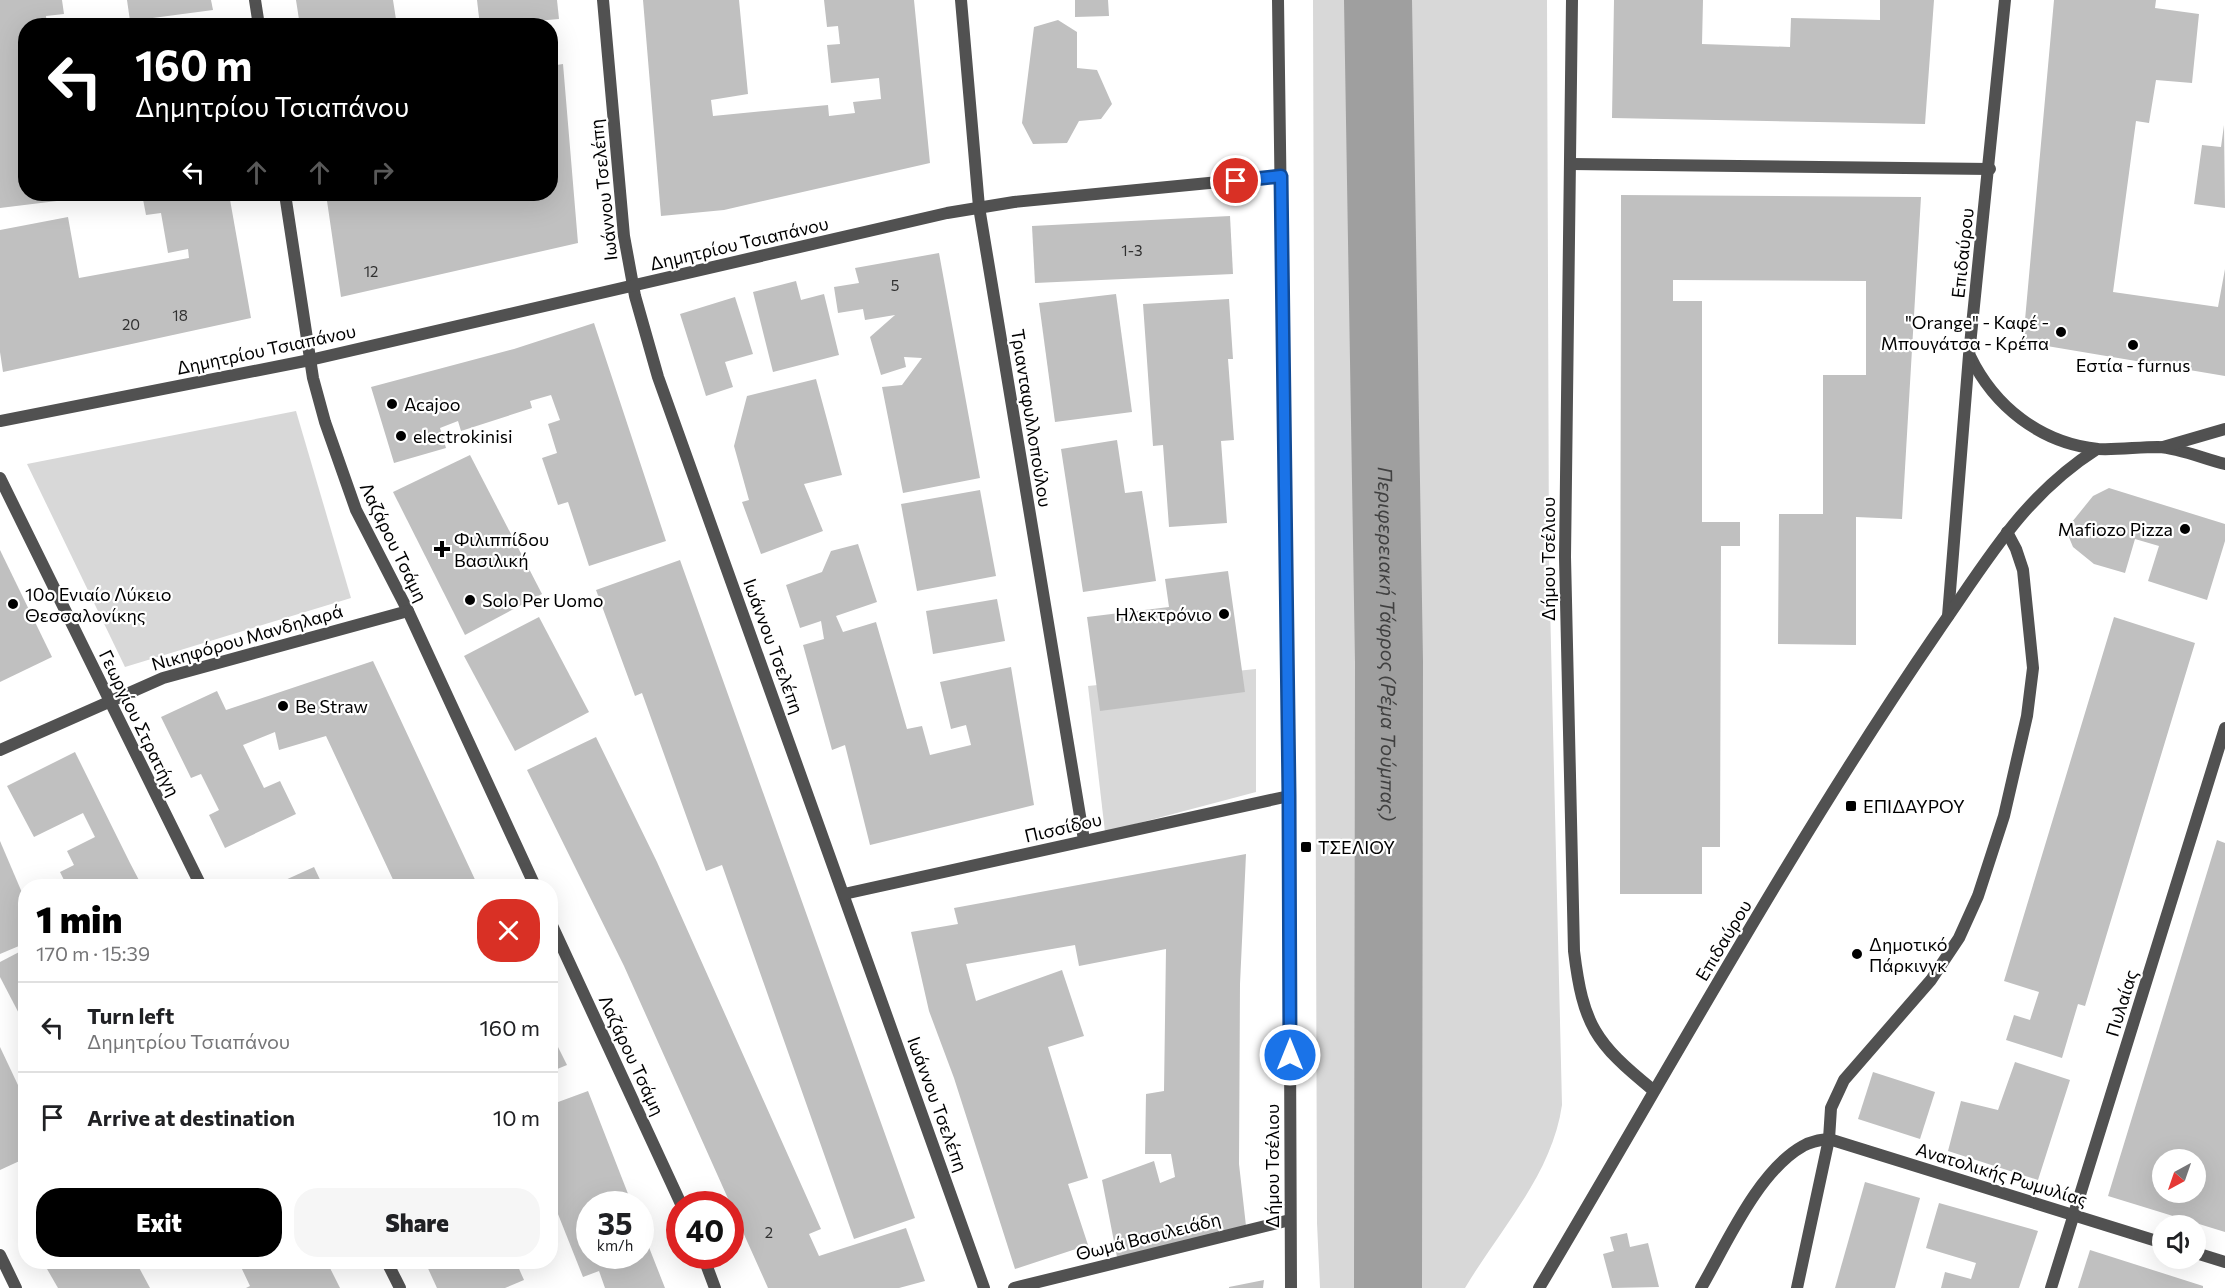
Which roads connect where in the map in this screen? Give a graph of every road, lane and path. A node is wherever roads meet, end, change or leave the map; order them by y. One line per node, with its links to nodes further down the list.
1 (255, 0): 7 (street)
2 (603, 0): 13 (street, Ιωάννου Τσελέπη)
3 (961, 0): 12 (street, Τριανταφυλλοπούλου)
4 (1278, 0): 10 (street, Δήμου Τσέλιου)
5 (1572, 0): 8 (street, Δήμου Τσέλιου)
6 (2005, 0): 9 (street, Επιδαύρου)
7 (258, 18)
8 (1571, 164): 9 (street); 34 (street, Δήμου Τσέλιου)
9 (1990, 169): 14 (street, Επιδαύρου)
10 (1281, 176): 12 (street, Δημητρίου Τσιαπάνου); 28 (street, Δήμου Τσέλιου)
11 (286, 201): 15 (street, Λαζάρου Τσάμη)
12 (979, 207): 13 (street, Δημητρίου Τσιαπάνου); 29 (street, Τριανταφυλλοπούλου)
13 (633, 286): 15 (street, Δημητρίου Τσιαπάνου); 32 (street, Ιωάννου Τσελέπη)
14 (1969, 355): 19 (street); 24 (street, Επιδαύρου)
15 (310, 360): 16 (street, Δημητρίου Τσιαπάνου); 23 (street, Λαζάρου Τσάμη)
16 (0, 421)
17 (2225, 429): 18 (street)
18 (2160, 447): 19 (street); 20 (street)
19 (2097, 448): 22 (street, Επιδαύρου)
20 (2225, 464)
21 (0, 478): 25 (street, Γεωργίου Στρατήγη)
22 (2007, 532): 24 (street, Επιδαύρου); 35 (street)
23 (408, 611): 25 (street, Νικηφόρου Μανδηλαρά); 31 (street, Λαζάρου Τσάμη)
24 (1948, 617): 34 (street, Επιδαύρου)
25 (110, 701): 27 (street, Νικηφόρου Μανδηλαρά); 30 (street, Γεωργίου Στρατήγη)
26 (2225, 728): 37 (street, Πυλαίας)
27 (0, 750)
28 (1289, 796): 29 (street, Πισσίδου); 38 (street, Δήμου Τσέλιου)
29 (1084, 840): 32 (street, Πισσίδου)
30 (198, 879)
31 (532, 879)
32 (844, 894): 48 (street, Ιωάννου Τσελέπη)
33 (558, 938): 36 (street, Λαζάρου Τσάμη)
34 (1653, 1090): 51 (street, Επιδαύρου)
35 (1829, 1139): 37 (street, Ανατολικής Ρωμυλίας); 52 (street); 53 (street)
36 (675, 1191)
37 (2074, 1215): 39 (street, Ανατολικής Ρωμυλίας); 54 (street, Πυλαίας)
38 (1290, 1220): 49 (street, Θωμά Βασιλειάδη); 50 (street, Δήμου Τσέλιου)
39 (2152, 1240)
40 (0, 1255): 45 (street)
41 (2206, 1256): 42 (street)
42 (2225, 1262)
43 (390, 1269): 46 (street)
44 (708, 1269): 47 (street)
45 (16, 1288)
46 (400, 1288)
47 (715, 1288)
48 (984, 1288)
49 (1014, 1288)
50 (1291, 1288)
51 (1539, 1288)
52 (1701, 1288)
53 (1797, 1288)
54 (2051, 1288)

